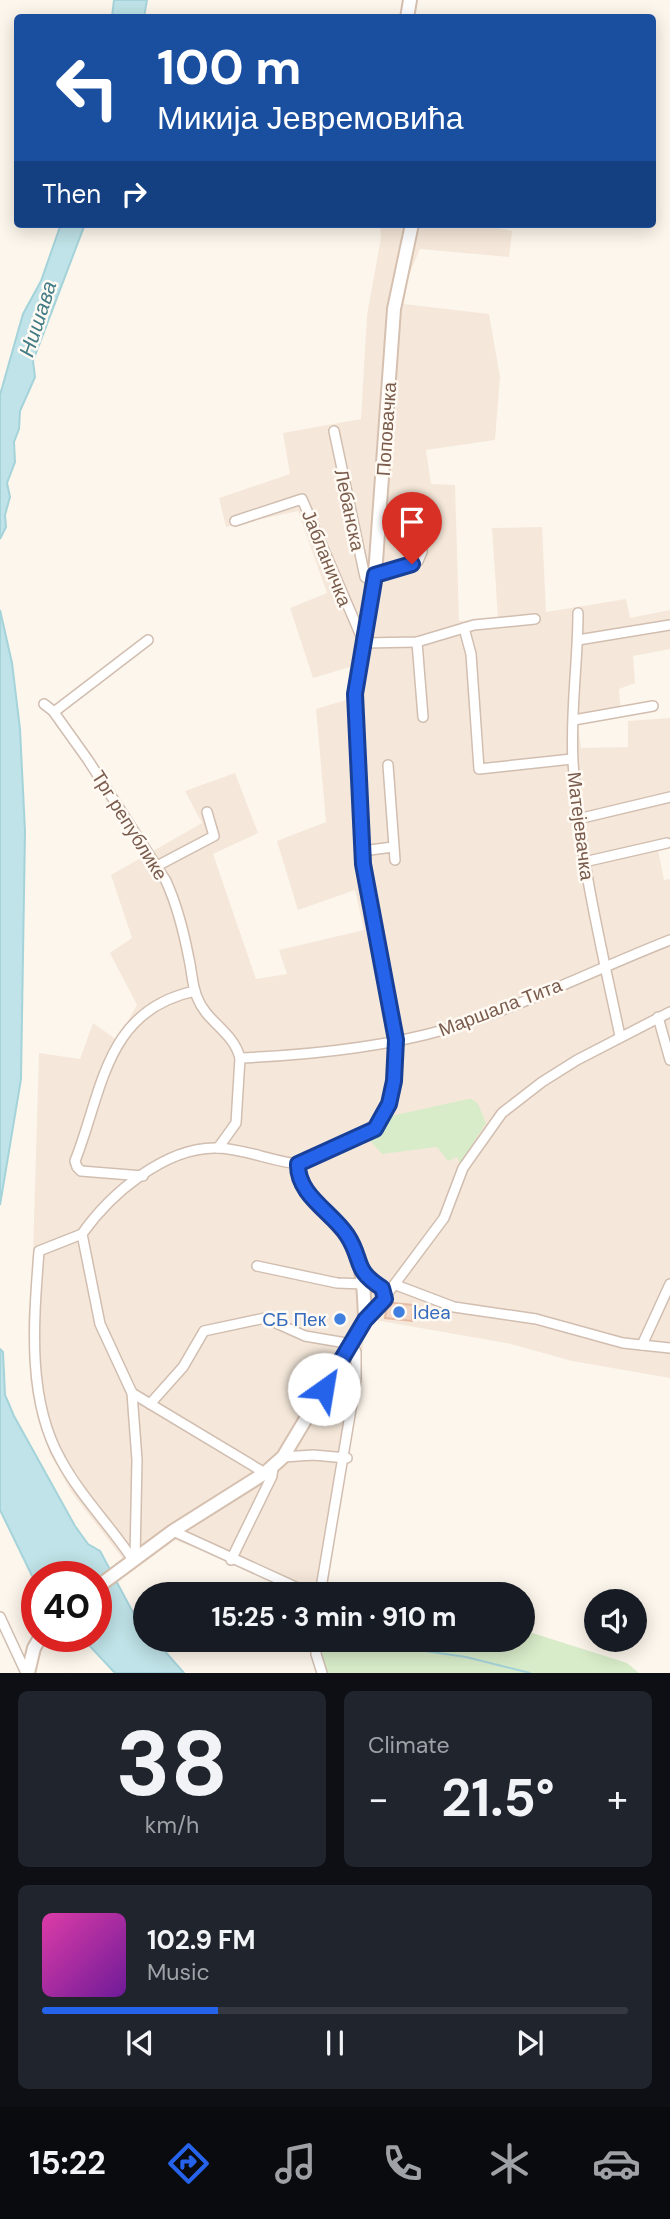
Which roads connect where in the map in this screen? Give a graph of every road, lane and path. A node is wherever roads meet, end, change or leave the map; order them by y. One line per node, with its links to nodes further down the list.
1 (411, 228): 5 (street, Поповачка)
2 (334, 431): 5 (street, Лебанска)
3 (235, 521): 13 (street, Јабланичка)
4 (421, 537): 5 (street)
5 (374, 578): 13 (street, Поповачка)
6 (578, 613): 11 (street, Матејевачка)
7 (536, 619): 9 (street)
8 (670, 625): 11 (street)
9 (464, 628): 12 (street); 19 (street)
10 (148, 640): 16 (street)
11 (578, 640): 18 (street, Матејевачка)
12 (417, 642): 13 (street); 17 (street)
13 (364, 643): 26 (street, Поповачка)
14 (44, 704): 16 (street, Трг републике)
15 (653, 706): 18 (street)
16 (54, 712): 29 (street, Трг републике)
17 (423, 717)
18 (574, 720): 19 (street, Матејевачка)
19 (572, 759): 23 (street, Матејевачка)
20 (388, 765): 25 (street)
21 (670, 797): 23 (street)
22 (207, 812): 29 (street)
23 (578, 819): 28 (street, Матејевачка)
24 (667, 843): 28 (street)
25 (393, 847): 26 (street); 27 (street)
26 (362, 851): 36 (street, Поповачка)
27 (395, 860)
28 (584, 862): 31 (street, Матејевачка)
29 (158, 866): 32 (street, Трг републике)
30 (670, 940): 31 (street, Маршала Тита)
31 (605, 965): 35 (street, Матејевачка); 36 (street, Маршала Тита)
32 (195, 991): 37 (street, Трг републике); 43 (street)
33 (670, 1012): 34 (street)
34 (658, 1017): 35 (street); 38 (street)
35 (621, 1036): 47 (street)
36 (396, 1040): 37 (street, Маршала Тита); 42 (street, Поповачка)
37 (240, 1058): 39 (street)
38 (670, 1059)
39 (234, 1129): 40 (street); 41 (street)
40 (218, 1148): 41 (street); 43 (street)
41 (240, 1152): 42 (street)
42 (298, 1164): 47 (street)
43 (143, 1176): 44 (street)
44 (82, 1234): 51 (street); 57 (street)
45 (257, 1266): 47 (street)
46 (670, 1284): 49 (street)
47 (376, 1290): 48 (street); 49 (street)
48 (352, 1344): 52 (street); 53 (street); 54 (street)
49 (642, 1345): 50 (street)
50 (670, 1348)
51 (132, 1393): 52 (street); 57 (street)
52 (150, 1404): 55 (street)
53 (283, 1457): 54 (street); 55 (street)
54 (346, 1458): 61 (street)
55 (269, 1470): 56 (street); 58 (street)
56 (173, 1531): 57 (street); 58 (street)
57 (134, 1559): 59 (street)
58 (231, 1560): 60 (street)
59 (112, 1576)
60 (283, 1582)
61 (322, 1582)
62 (0, 1617): 64 (street)
63 (21, 1648): 64 (street)
64 (17, 1649): 67 (street)
65 (34, 1652): 67 (street)
66 (316, 1652): 68 (street)
67 (27, 1673)
68 (323, 1673)

